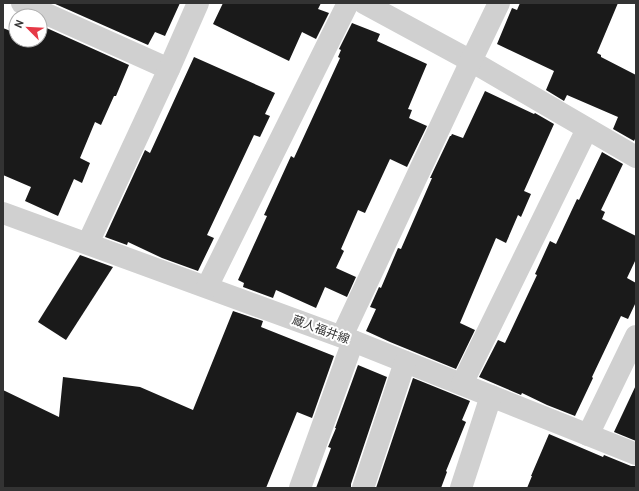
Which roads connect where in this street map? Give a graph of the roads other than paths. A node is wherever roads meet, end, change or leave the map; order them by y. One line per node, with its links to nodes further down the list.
1 (22, 3): 7 (street)
2 (198, 3): 7 (street)
3 (348, 3): 12 (street)
4 (364, 3): 6 (street)
5 (499, 3): 6 (street)
6 (471, 61): 8 (street); 14 (street)
7 (169, 69): 11 (street)
8 (587, 129): 9 (street); 16 (street)
9 (636, 157)
10 (3, 213): 11 (street, 蔵人福井線)
11 (88, 243): 12 (street, 蔵人福井線)
12 (207, 287): 14 (street, 蔵人福井線)
13 (636, 336): 18 (street)
14 (347, 338): 15 (street, 蔵人福井線); 20 (street)
15 (405, 362): 16 (street, 蔵人福井線); 21 (street)
16 (462, 384): 17 (street, 蔵人福井線)
17 (491, 396): 18 (street, 蔵人福井線); 22 (street)
18 (588, 435): 19 (street, 蔵人福井線)
19 (636, 454)
20 (300, 488)
21 (363, 488)
22 (461, 488)

